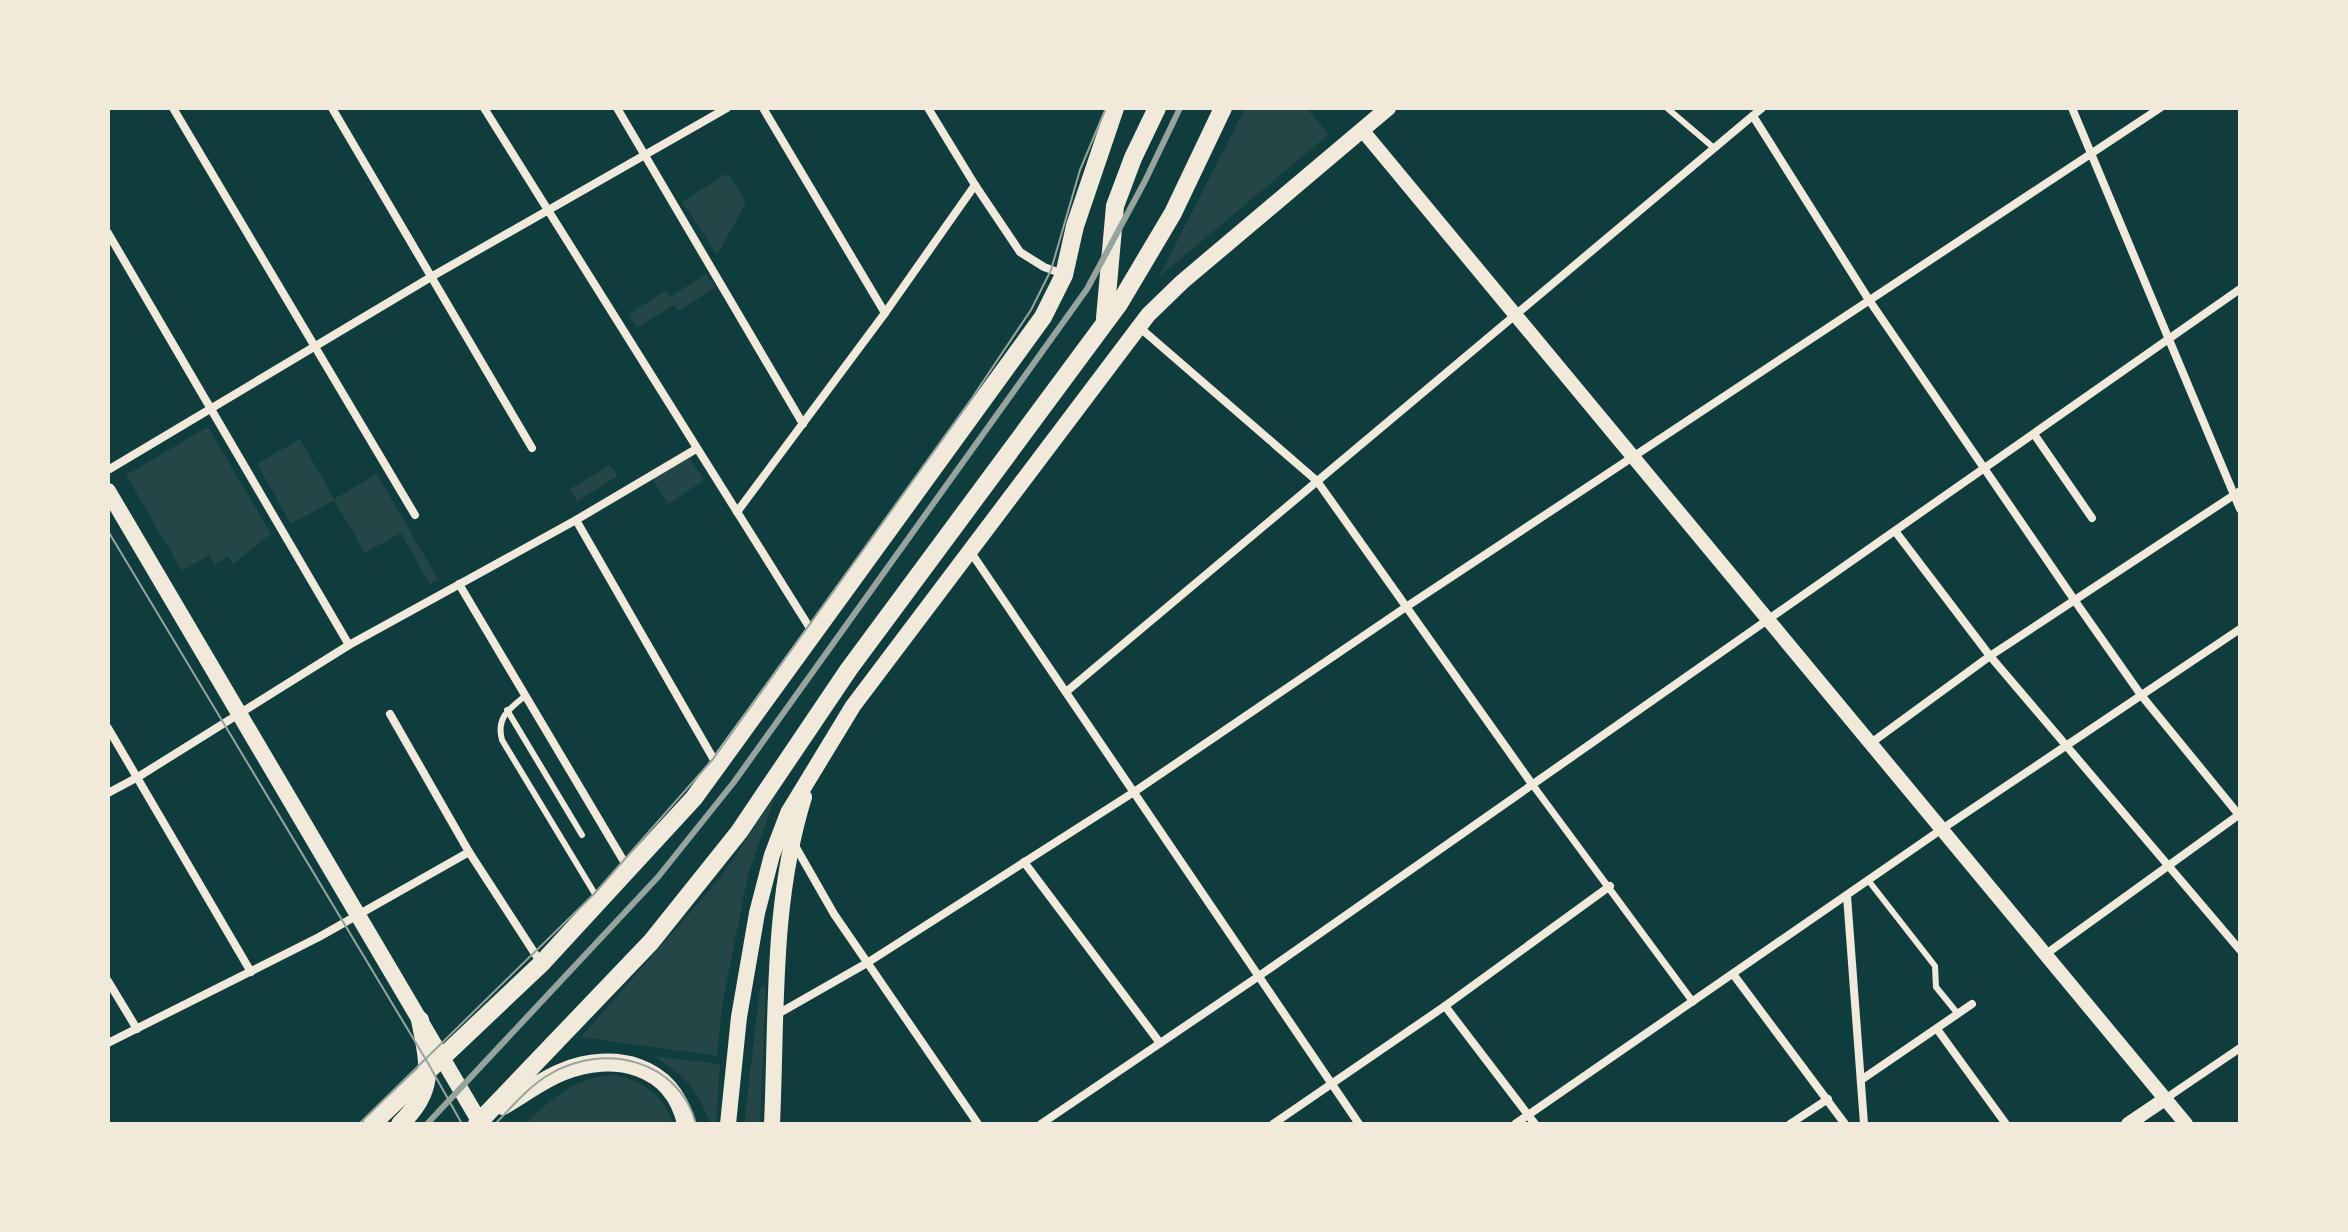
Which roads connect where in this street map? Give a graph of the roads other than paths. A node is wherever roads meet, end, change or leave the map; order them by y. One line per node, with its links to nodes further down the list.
1 (173, 108): 33 (street)
2 (332, 108): 25 (street)
3 (484, 108): 22 (street)
4 (617, 108): 19 (street)
5 (727, 108): 19 (street)
6 (763, 108): 28 (street)
7 (928, 108): 21 (street)
8 (1115, 108): 24 (main road)
9 (1157, 108): 31 (main road)
10 (1223, 108): 31 (main road)
11 (1388, 108): 17 (main road)
12 (1667, 108): 18 (lane)
13 (1762, 108): 16 (street)
14 (2072, 108): 20 (street)
15 (2160, 108): 20 (street)
16 (1753, 116): 18 (street); 27 (street)
17 (1363, 131): 29 (street); 30 (main road)
18 (1714, 148): 29 (street)
19 (644, 155): 22 (street); 35 (street)
20 (2092, 155): 27 (street); 32 (street)
21 (975, 185): 24 (street); 28 (street)
22 (547, 210): 25 (street); 38 (street)
23 (108, 233): 34 (street)
24 (1064, 275): 57 (main road)
25 (431, 277): 33 (street); 37 (street)
26 (2240, 289): 32 (street)
27 (1869, 300): 39 (street); 40 (street)
28 (885, 313): 35 (street)
29 (1515, 315): 39 (street); 42 (street)
30 (1139, 327): 42 (street); 51 (main road)
31 (1102, 328): 111 (main road)
32 (2170, 338): 36 (street); 44 (street)
33 (314, 347): 34 (street); 47 (street)
34 (212, 409): 41 (street); 58 (street)
35 (803, 424): 46 (street)
36 (2034, 434): 40 (street); 48 (street)
37 (532, 448)
38 (696, 449): 46 (street); 49 (street)
39 (1633, 457): 54 (street); 55 (street)
40 (1986, 468): 50 (street); 53 (street)
41 (108, 470)
42 (1317, 481): 54 (street); 60 (street)
43 (108, 491): 64 (main road)
44 (2237, 493): 45 (street); 53 (street)
45 (2240, 509)
46 (737, 512): 57 (street)
47 (415, 515)
48 (2092, 518)
49 (576, 520): 52 (street); 70 (street)
50 (1895, 531): 55 (street); 59 (street)
51 (969, 550): 60 (street); 69 (main road)
52 (459, 584): 58 (street); 62 (street)
53 (2075, 601): 59 (street); 61 (street)
54 (1406, 607): 72 (street); 73 (street)
55 (1768, 620): 67 (street); 72 (street)
56 (2240, 629): 61 (street)
57 (814, 635): 70 (main road)
58 (349, 645): 64 (street)
59 (1990, 656): 67 (street); 68 (street)
60 (1066, 692): 73 (street)
61 (2141, 695): 68 (street); 75 (street)
62 (525, 696): 63 (lane); 82 (street)
63 (507, 710): 77 (lane); 86 (lane)
64 (239, 713): 71 (street); 100 (main road)
65 (390, 714): 79 (street)
66 (108, 728): 71 (street)
67 (1871, 743): 76 (street)
68 (2065, 746): 76 (street); 81 (street)
69 (819, 758): 78 (main road); 115 (main road)
70 (717, 766): 82 (main road)
71 (138, 777): 74 (street); 91 (street)
72 (1532, 784): 84 (street); 93 (street)
73 (1134, 792): 80 (street); 93 (street)
74 (108, 793)
75 (2239, 815): 81 (street)
76 (1942, 829): 83 (street); 88 (street)
77 (582, 835)
78 (792, 840): 90 (street); 99 (main road)
79 (469, 852): 89 (street); 91 (street)
80 (1024, 862): 90 (street); 104 (street)
81 (2168, 866): 87 (street); 88 (street)
82 (629, 871): 86 (main road)
83 (1868, 880): 85 (street); 98 (lane)
84 (1610, 886): 95 (street); 97 (street)
85 (1847, 896): 92 (street); 106 (street)
86 (600, 902): 89 (main road)
87 (2240, 950)
88 (2046, 954): 109 (street)
89 (542, 963): 112 (main road)
90 (867, 963): 99 (street); 117 (street)
91 (251, 972): 101 (street)
92 (1733, 974): 95 (street); 108 (street)
93 (1259, 976): 104 (street); 107 (street)
94 (108, 981): 101 (street)
95 (1693, 1002): 110 (street)
96 (1972, 1004): 98 (street)
97 (1445, 1006): 107 (street); 110 (street)
98 (1958, 1014): 102 (street)
99 (775, 1016): 116 (main road)
100 (420, 1020): 111 (main road); 113 (main road)
101 (137, 1029): 103 (street)
102 (1937, 1029): 106 (street); 126 (street)
103 (108, 1043)
104 (1160, 1043): 118 (street)
105 (2240, 1048): 109 (street)
106 (1861, 1080): 125 (street)
107 (1331, 1083): 119 (street); 120 (street)
108 (1828, 1099): 123 (street); 124 (street)
109 (2165, 1099): 127 (street); 128 (street)
110 (1528, 1115): 121 (street); 122 (street)
111 (481, 1122): 114 (main road)
112 (372, 1124)
113 (400, 1124)
114 (686, 1124)
115 (728, 1124)
116 (772, 1124)
117 (978, 1124)
118 (1041, 1124)
119 (1273, 1124)
120 (1359, 1124)
121 (1515, 1124)
122 (1535, 1124)
123 (1790, 1124)
124 (1845, 1124)
125 (1864, 1124)
126 (2006, 1124)
127 (2128, 1124)
128 (2186, 1124)

